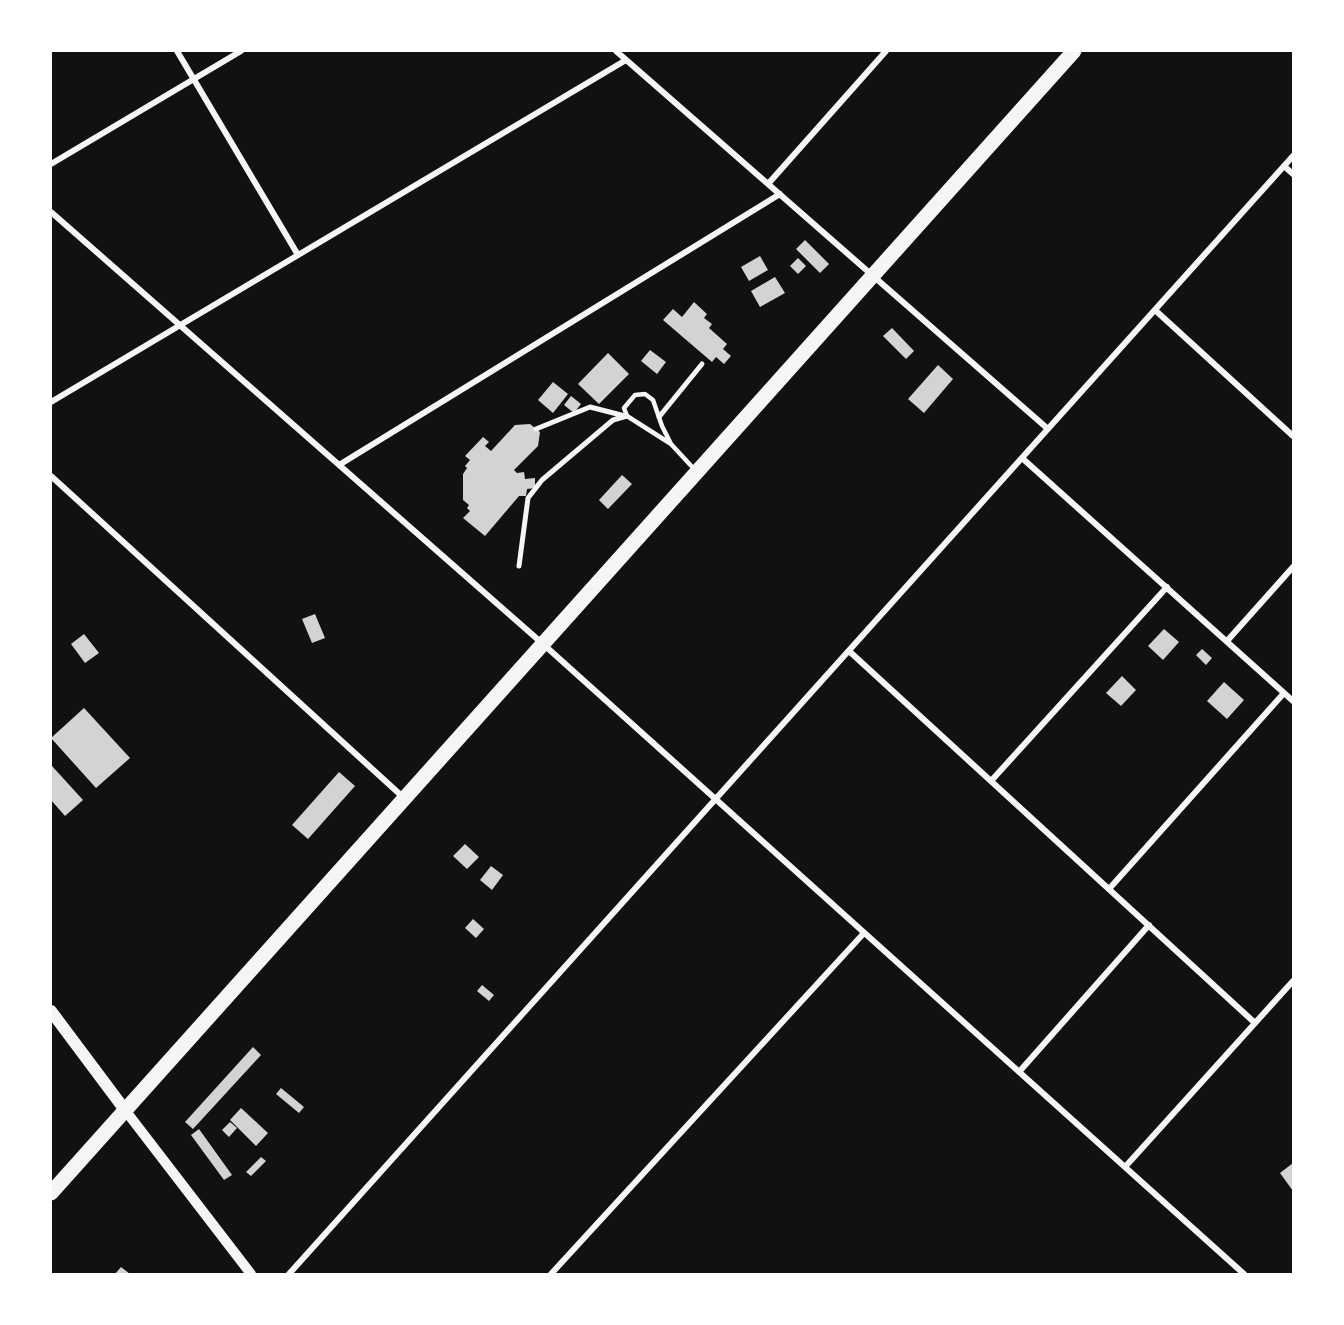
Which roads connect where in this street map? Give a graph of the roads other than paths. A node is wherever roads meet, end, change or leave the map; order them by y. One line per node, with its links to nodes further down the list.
1 (177, 51): 7 (street)
2 (241, 51): 7 (street)
3 (616, 51): 6 (street)
4 (886, 51): 12 (street)
5 (1074, 51): 16 (highway)
6 (626, 60): 12 (street); 15 (street)
7 (194, 79): 9 (street); 15 (street)
8 (1293, 156): 10 (street)
9 (51, 164)
10 (1284, 166): 11 (street); 17 (street)
11 (1293, 174)
12 (768, 184): 13 (street)
13 (780, 195): 16 (street); 28 (street)
14 (51, 212): 18 (street)
15 (298, 255): 18 (street)
16 (873, 276): 24 (street); 29 (highway)
17 (1155, 310): 24 (street); 25 (street)
18 (180, 325): 20 (street); 28 (street)
19 (702, 364): 22 (street)
20 (51, 402)
21 (627, 416): 22 (lane); 23 (street); 26 (lane); 31 (street)
22 (659, 417): 26 (lane)
23 (536, 429)
24 (1048, 429): 27 (street)
25 (1293, 436)
26 (671, 444): 29 (lane)
27 (1022, 458): 33 (street); 36 (street)
28 (339, 465): 35 (street)
29 (697, 472): 35 (highway)
30 (51, 476): 40 (street)
31 (519, 566)
32 (1293, 567): 34 (street)
33 (1167, 587): 34 (street); 39 (street)
34 (1227, 641): 37 (street)
35 (543, 644): 40 (highway); 41 (street)
36 (849, 651): 39 (street); 41 (street)
37 (1284, 693): 38 (street); 42 (street)
38 (1293, 701)
39 (991, 781): 42 (street)
40 (404, 799): 49 (highway)
41 (715, 799): 44 (street); 54 (street)
42 (1109, 889): 43 (street)
43 (1149, 926): 47 (street); 48 (street)
44 (864, 933): 48 (street); 55 (street)
45 (1293, 981): 47 (street)
46 (51, 1011): 49 (main road)
47 (1255, 1023): 50 (street)
48 (1019, 1072): 50 (street)
49 (125, 1110): 51 (highway); 53 (street)
50 (1125, 1167): 52 (street)
51 (51, 1193)
52 (1240, 1273)
53 (251, 1274)
54 (289, 1274)
55 (551, 1274)

